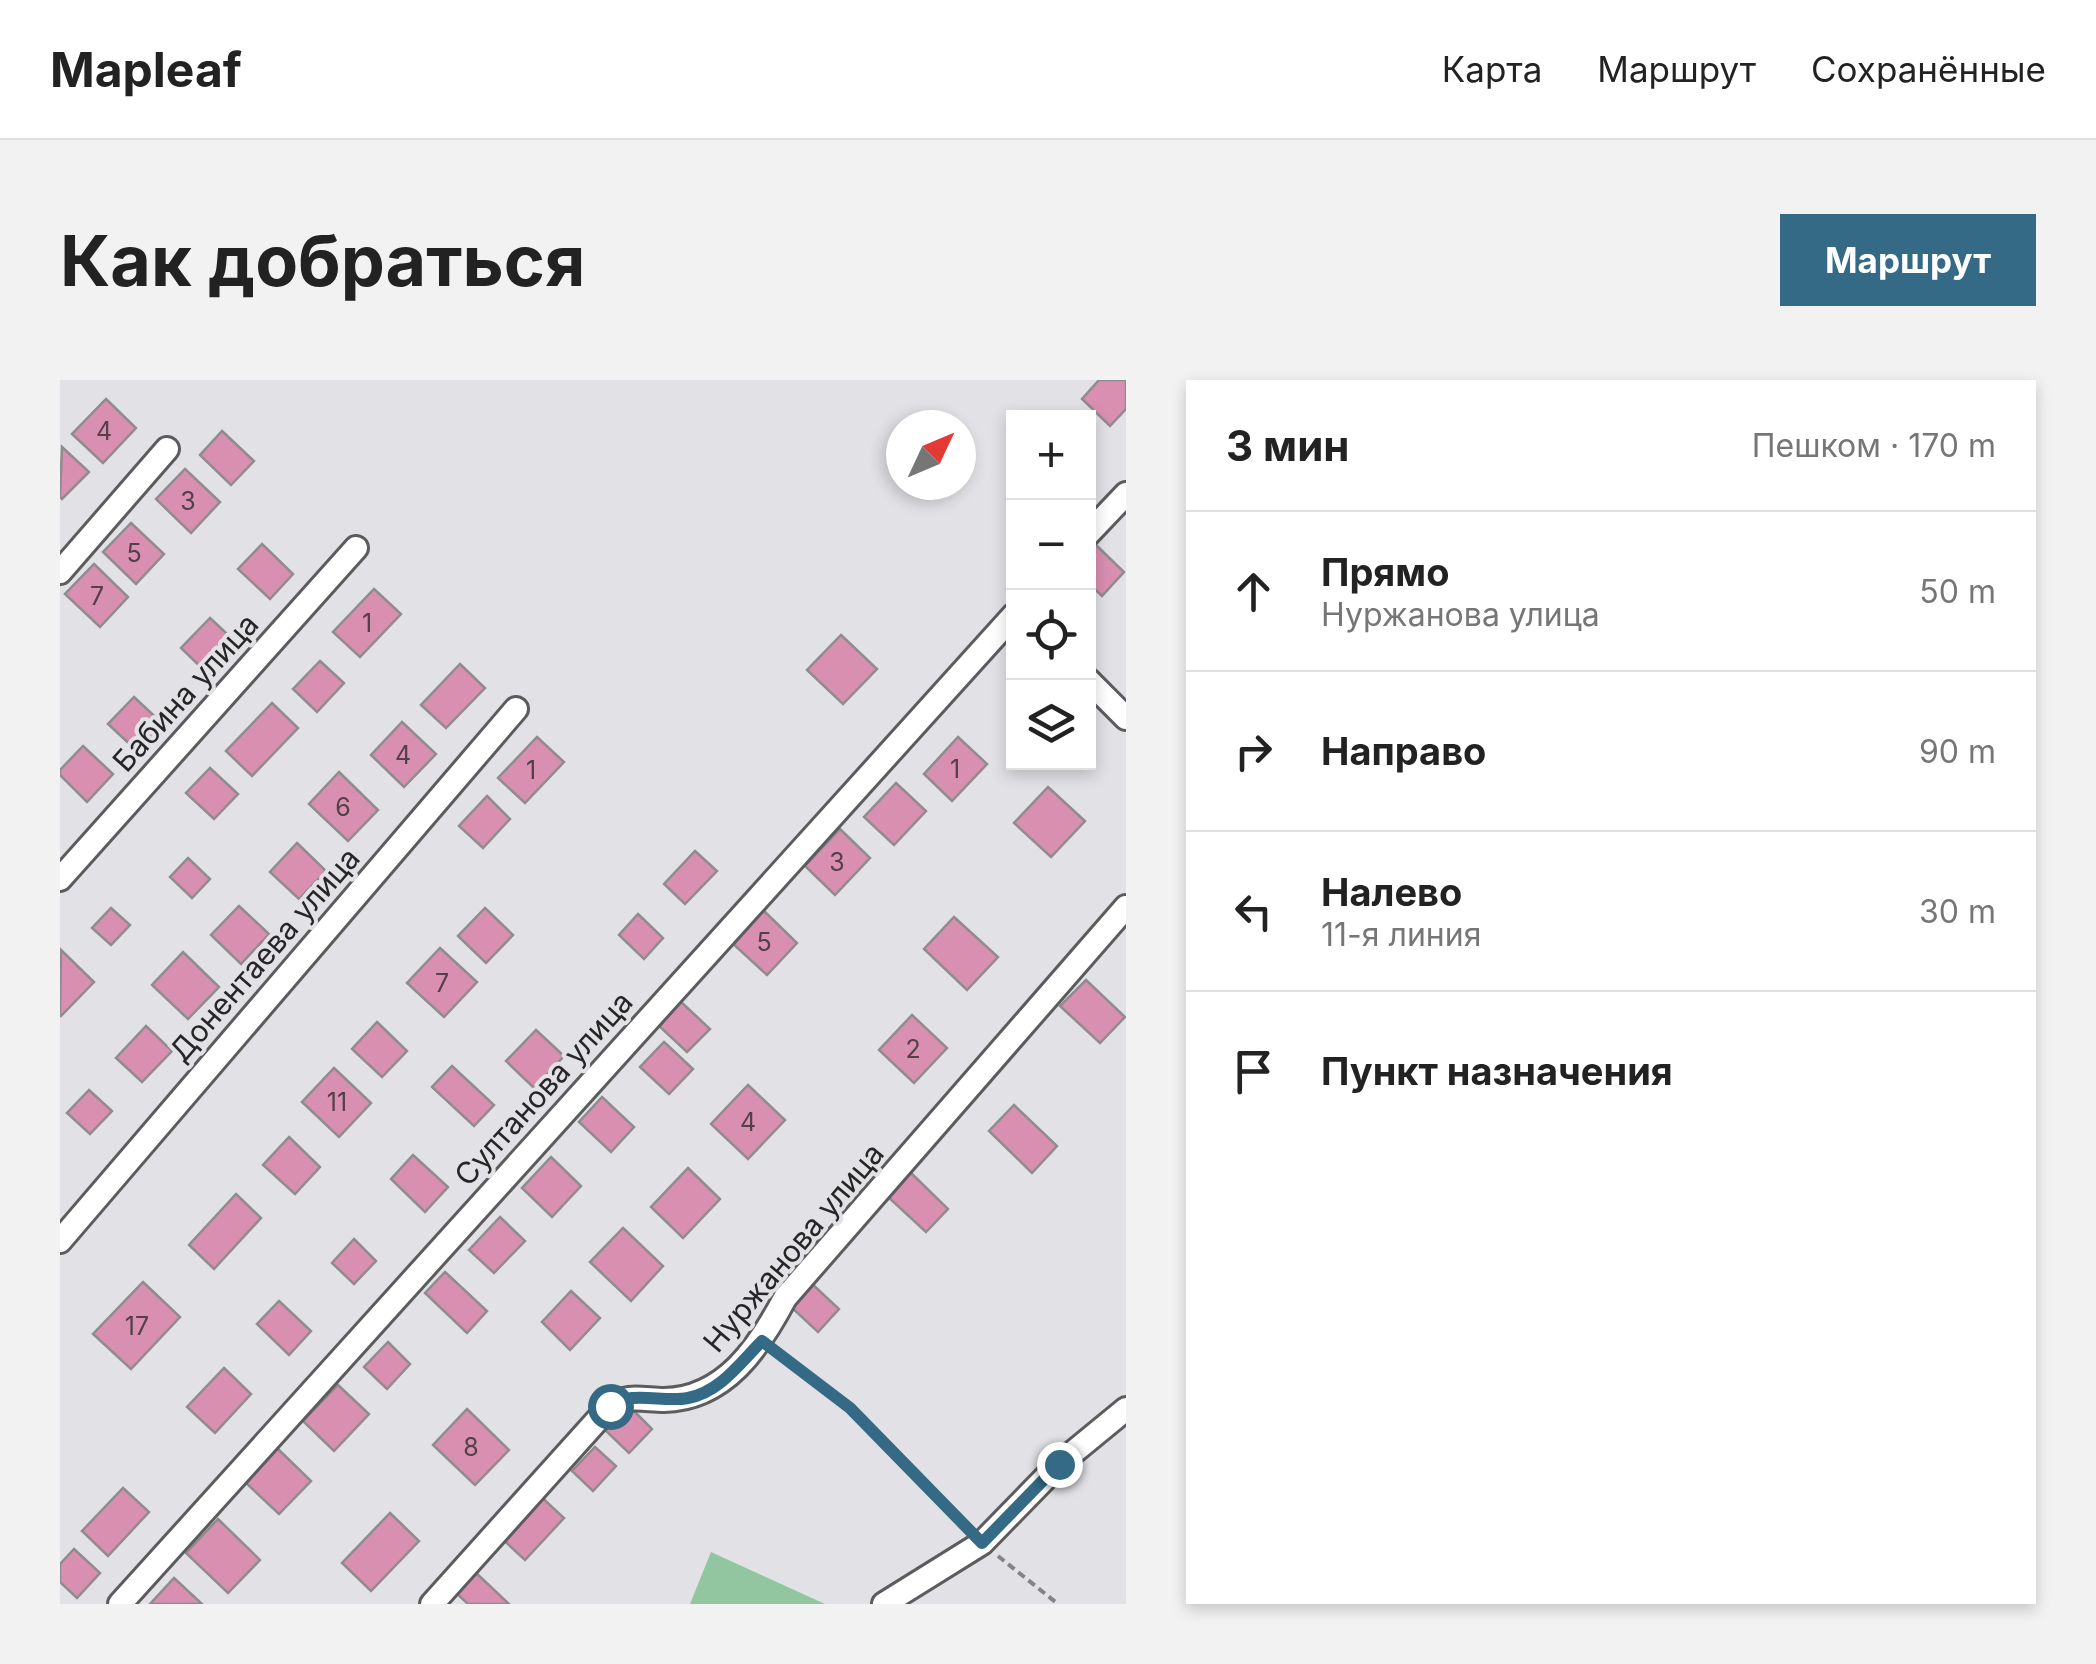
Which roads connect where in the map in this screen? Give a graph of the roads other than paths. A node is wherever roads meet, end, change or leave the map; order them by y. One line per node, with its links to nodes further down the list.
1 (167, 449): 5 (street)
2 (1126, 494): 3 (street)
3 (1096, 526)
4 (356, 548): 10 (street, Бабина улица)
5 (60, 572)
6 (1006, 624): 14 (street, Султанова улица)
7 (1096, 688): 9 (street)
8 (516, 708): 12 (street, Донентаева улица)
9 (1126, 718)
10 (60, 879)
11 (1126, 907): 15 (street, Нуржанова улица)
12 (60, 1241)
13 (1126, 1409): 16 (street)
14 (120, 1604)
15 (432, 1604)
16 (884, 1604)

